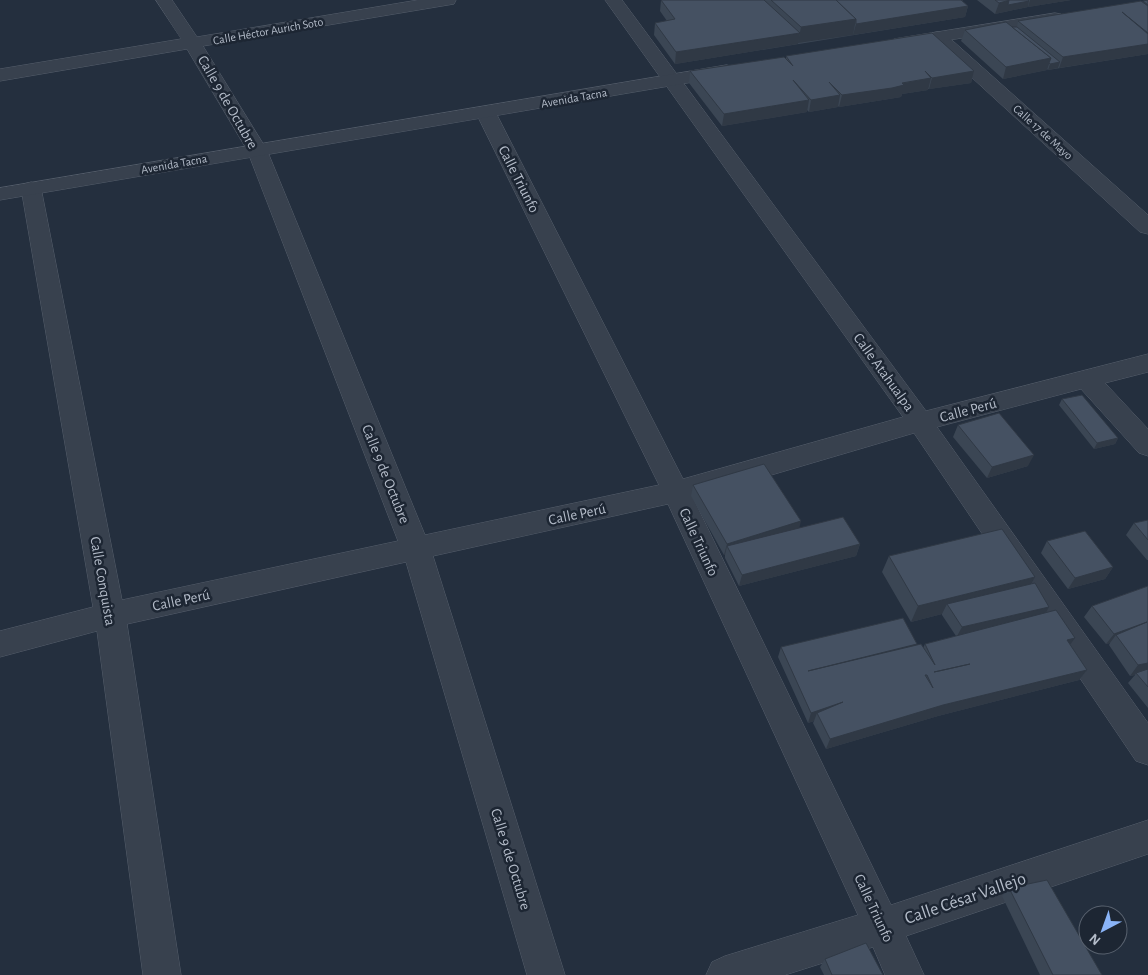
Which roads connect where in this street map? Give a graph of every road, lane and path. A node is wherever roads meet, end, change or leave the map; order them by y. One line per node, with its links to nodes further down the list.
1 (164, 0): 6 (street, Calle 9 de Octubre)
2 (448, 0): 6 (street, Calle Héctor Aurich Soto)
3 (613, 0): 10 (street, Calle Atahualpa)
4 (1072, 15): 5 (street)
5 (938, 37): 7 (street); 15 (street, Calle 17 de Mayo)
6 (193, 44): 9 (street, Calle Héctor Aurich Soto); 12 (street, Calle 9 de Octubre)
7 (881, 46)
8 (748, 68): 10 (street, Avenida Tacna)
9 (0, 75)
10 (672, 80): 11 (street, Avenida Tacna); 18 (street, Calle Atahualpa)
11 (486, 113): 12 (street, Avenida Tacna); 20 (street, Calle Triunfo)
12 (257, 150): 13 (street, Avenida Tacna); 21 (street, Calle 9 de Octubre)
13 (31, 188): 14 (street, Avenida Tacna); 22 (street, Calle Conquista)
14 (0, 194)
15 (1148, 227)
16 (1148, 363): 17 (street, Calle Perú)
17 (1086, 379): 18 (street, Calle Perú); 19 (street)
18 (920, 422): 20 (street, Calle Perú); 24 (street, Calle Atahualpa)
19 (1148, 446)
20 (676, 492): 21 (street, Calle Perú); 26 (street, Calle Triunfo)
21 (416, 549): 22 (street, Calle Perú); 28 (street, Calle 9 de Octubre)
22 (110, 615): 23 (street, Calle Perú); 27 (street, Calle Conquista)
23 (0, 644)
24 (1148, 750)
25 (1148, 837): 26 (street, Calle César Vallejo)
26 (882, 926): 29 (street, Calle César Vallejo); 30 (street, Calle Triunfo)
27 (162, 975)
28 (546, 975)
29 (724, 975)
30 (905, 975)

